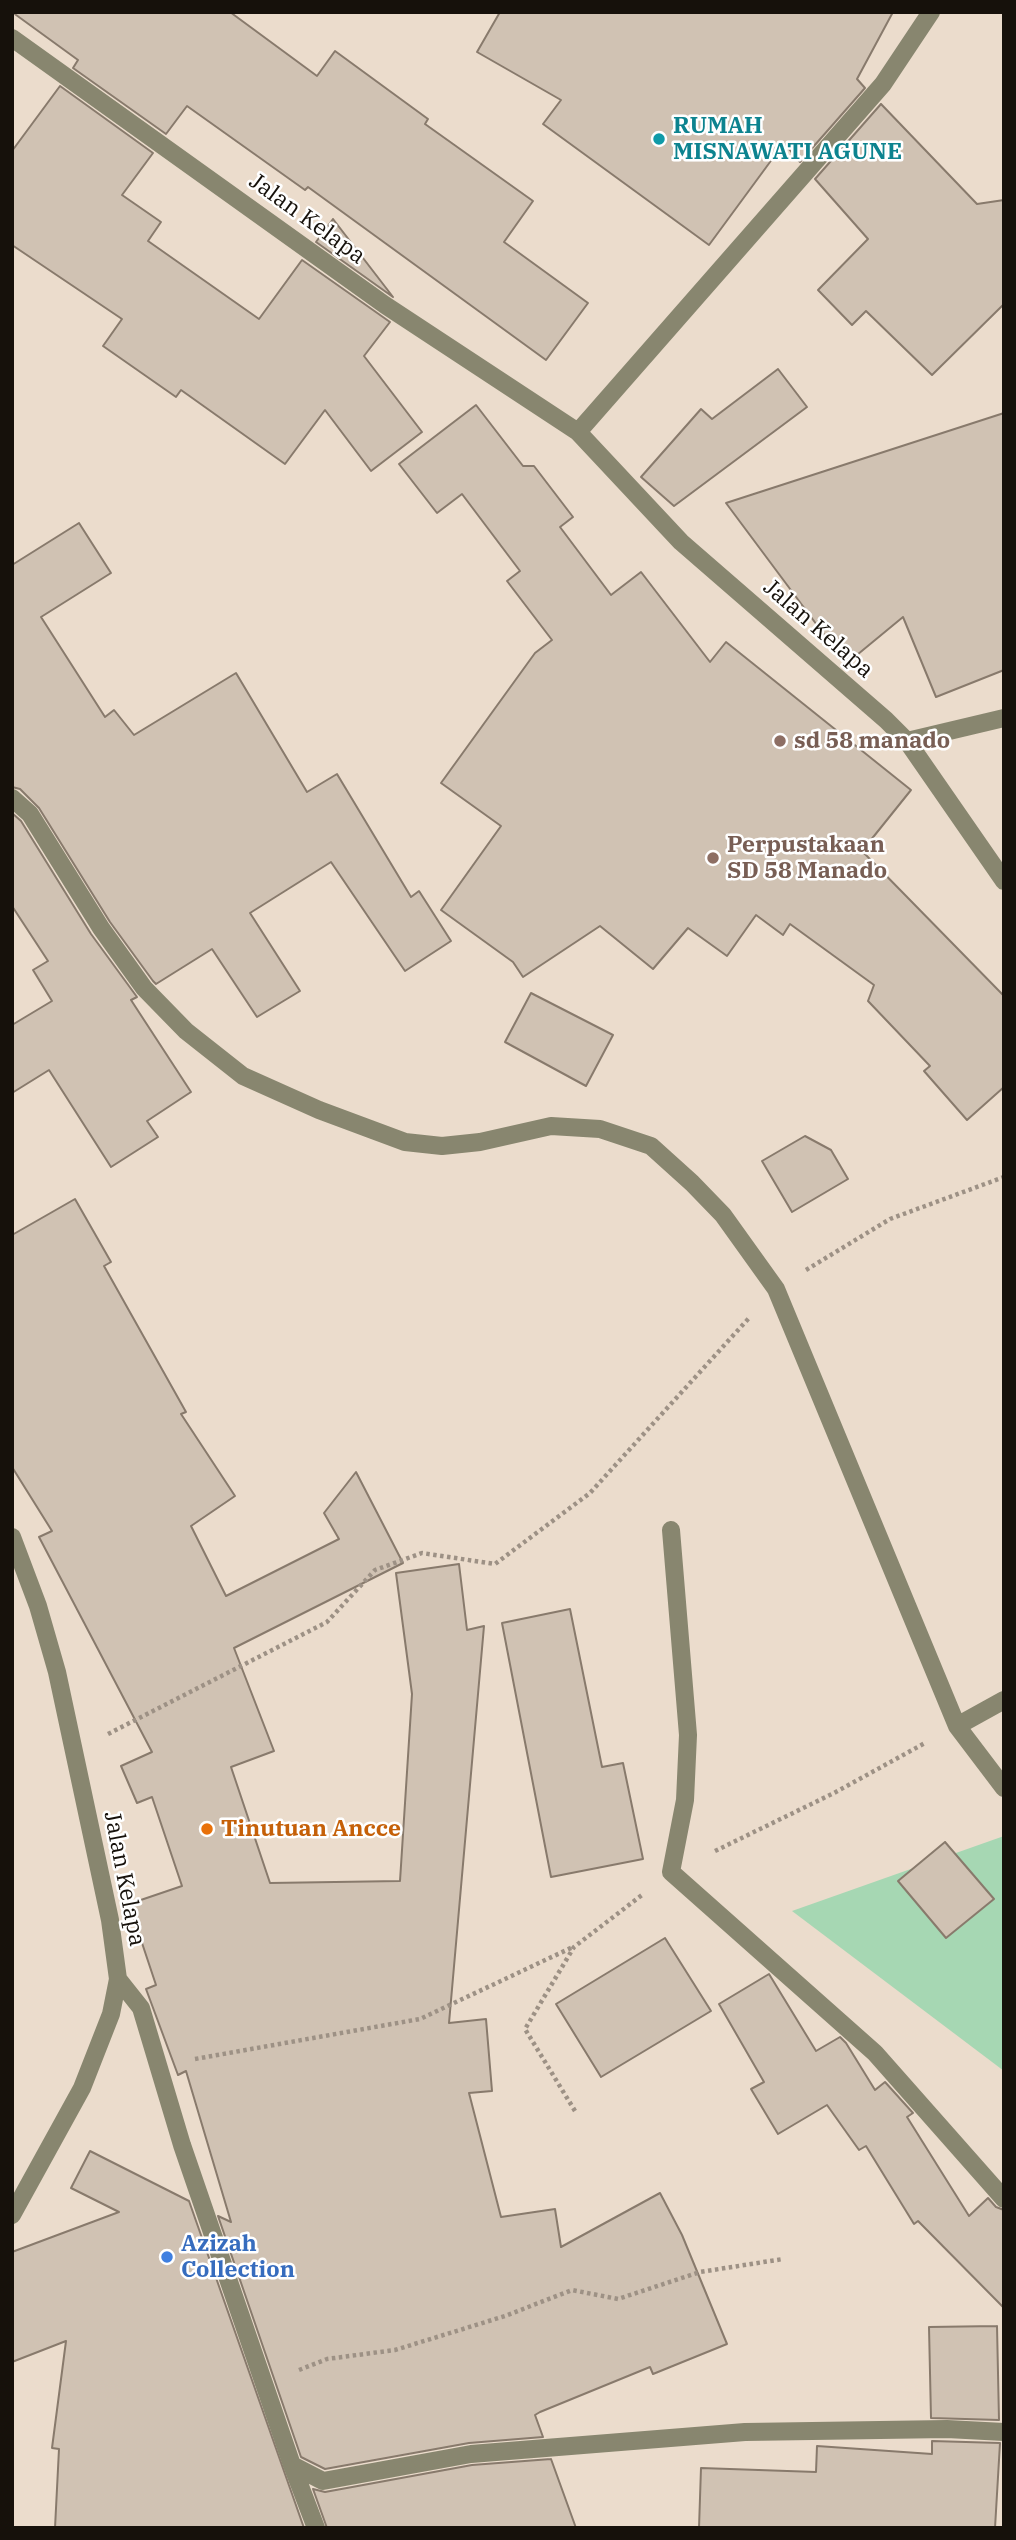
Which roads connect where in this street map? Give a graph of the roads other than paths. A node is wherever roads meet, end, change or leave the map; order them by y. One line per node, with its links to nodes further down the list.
1 (931, 12): 3 (street)
2 (12, 38): 3 (street, Jalan Kelapa)
3 (578, 432): 5 (street, Jalan Kelapa)
4 (1004, 718): 5 (street)
5 (907, 741): 7 (street, Jalan Kelapa)
6 (12, 798): 11 (street)
7 (1004, 881)
8 (671, 1530): 14 (street)
9 (12, 1537): 13 (street, Jalan Kelapa)
10 (1004, 1700): 11 (street)
11 (957, 1726): 12 (street)
12 (1004, 1788)
13 (118, 1979): 15 (street, Jalan Kelapa); 17 (street)
14 (1004, 2199)
15 (12, 2215)
16 (1004, 2432): 17 (street)
17 (292, 2465): 18 (street)
18 (316, 2528)

